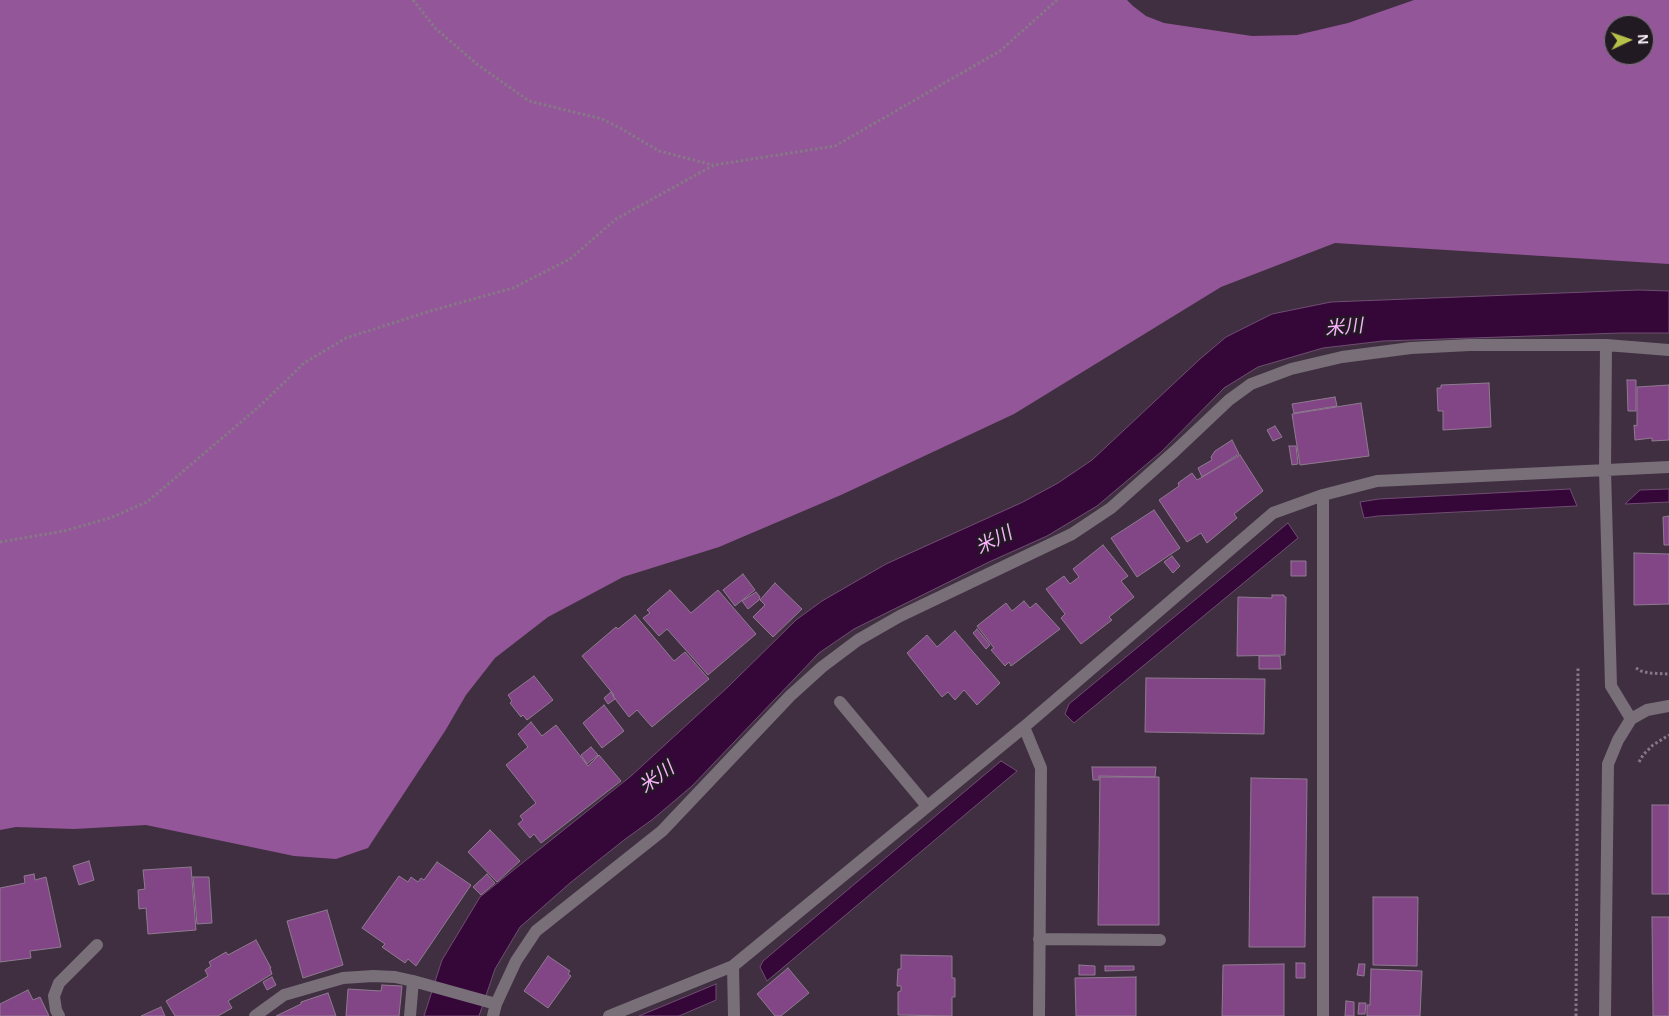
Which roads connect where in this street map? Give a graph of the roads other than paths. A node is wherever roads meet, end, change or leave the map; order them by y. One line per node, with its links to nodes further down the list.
1 (1606, 345): 2 (street); 4 (street); 16 (street)
2 (1669, 350)
3 (1669, 467): 4 (street)
4 (1605, 470): 5 (street); 8 (street)
5 (1323, 496): 9 (street); 23 (street)
6 (840, 702): 10 (street)
7 (1669, 706): 8 (street)
8 (1631, 719): 24 (street)
9 (1024, 727): 10 (street); 11 (street)
10 (927, 806): 14 (street)
11 (1040, 939): 12 (street); 22 (street)
12 (1160, 940)
13 (97, 944): 17 (street)
14 (733, 966): 20 (street); 21 (street)
15 (413, 981): 16 (street); 18 (street); 19 (street)
16 (495, 1010)
17 (59, 1016)
18 (255, 1016)
19 (410, 1016)
20 (609, 1016)
21 (734, 1016)
22 (1039, 1016)
23 (1323, 1016)
24 (1605, 1016)

